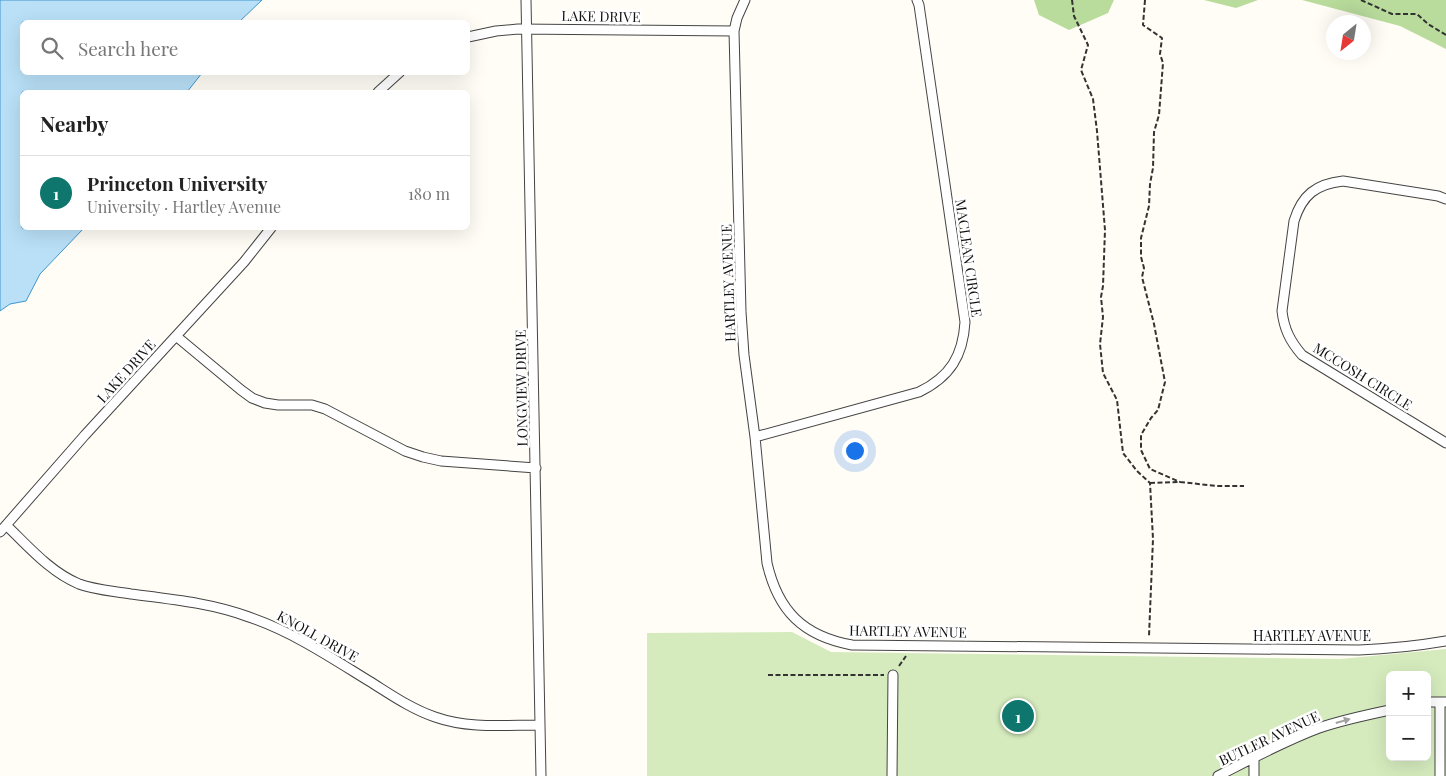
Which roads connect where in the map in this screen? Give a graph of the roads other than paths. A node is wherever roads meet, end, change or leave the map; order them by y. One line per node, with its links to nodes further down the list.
1 (526, 0): 4 (street, LONGVIEW DRIVE)
2 (745, 0): 5 (street, HARTLEY AVENUE)
3 (917, 0): 12 (street, MACLEAN CIRCLE)
4 (527, 29): 5 (street, LAKE DRIVE); 6 (street, LAKE DRIVE); 14 (street, LONGVIEW DRIVE)
5 (734, 31): 12 (street, HARTLEY AVENUE)
6 (470, 37)
7 (397, 75): 8 (street)
8 (380, 90)
9 (1446, 199): 13 (street, MCCOSH CIRCLE)
10 (269, 230): 11 (street, LAKE DRIVE)
11 (176, 336): 14 (street); 15 (street, LAKE DRIVE)
12 (755, 437): 16 (street, HARTLEY AVENUE)
13 (1446, 443)
14 (536, 468): 20 (street, LONGVIEW DRIVE)
15 (3, 528): 20 (street, KNOLL DRIVE)
16 (1446, 641)
17 (893, 675): 23 (street)
18 (1443, 702): 26 (street)
19 (1386, 711): 21 (street, BUTLER AVENUE, one-way to 19)
20 (540, 724): 22 (street, LONGVIEW DRIVE)
21 (1254, 758): 24 (street, BUTLER AVENUE); 25 (street)
22 (542, 776)
23 (892, 776)
24 (1218, 776)
25 (1254, 776)
26 (1440, 776)

